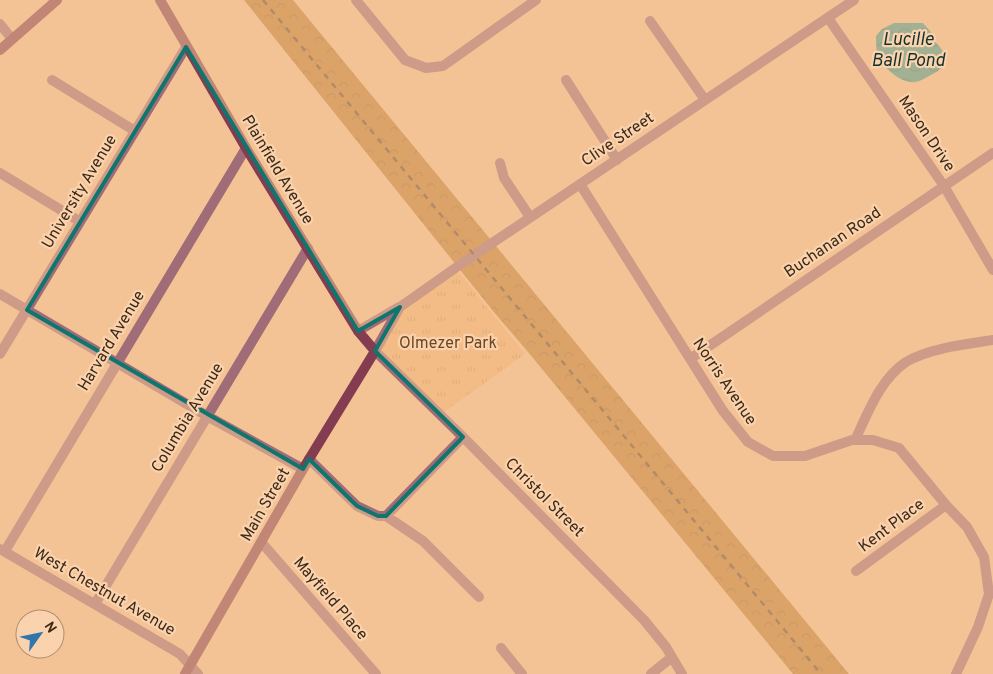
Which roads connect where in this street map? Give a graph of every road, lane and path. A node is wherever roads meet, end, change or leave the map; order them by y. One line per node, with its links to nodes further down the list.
1 (57, 0): 10 (street)
2 (160, 0): 11 (street, Plainfield Avenue)
3 (356, 0): 4 (street)
4 (536, 0)
5 (854, 0): 6 (street, Clive Street)
6 (838, 5): 7 (street, Clive Street)
7 (828, 18): 15 (street, Clive Street); 23 (street, Mason Drive)
8 (650, 21): 15 (street)
9 (0, 24): 10 (street)
10 (12, 39): 12 (street)
11 (186, 47): 16 (street, University Avenue); 17 (street, Plainfield Avenue)
12 (0, 50)
13 (52, 80): 16 (street)
14 (566, 80): 19 (street)
15 (705, 100): 19 (street, Clive Street)
16 (134, 131): 25 (street, University Avenue)
17 (246, 148): 26 (street, Plainfield Avenue); 36 (street, Harvard Avenue)
18 (993, 152): 23 (street, Buchanan Road)
19 (617, 160): 22 (street, Clive Street)
20 (500, 163): 24 (street)
21 (0, 173): 25 (street)
22 (580, 184): 24 (street, Clive Street); 35 (street, Norris Avenue)
23 (944, 186): 27 (street, Mason Drive); 35 (street, Buchanan Road)
24 (530, 217): 29 (street, Clive Street)
25 (79, 221): 30 (street, University Avenue)
26 (308, 248): 31 (street, Plainfield Avenue); 37 (street, Columbia Avenue)
27 (993, 270)
28 (0, 294): 30 (street)
29 (400, 307): 31 (street, Clive Street); 33 (street, Clive Street)
30 (27, 310): 34 (street, University Avenue); 36 (street)
31 (358, 331): 33 (street, Plainfield Avenue)
32 (993, 340): 39 (street)
33 (375, 351): 38 (street, Christol Street); 40 (street, Main Street)
34 (0, 354)
35 (690, 359): 39 (street, Norris Avenue)
36 (116, 362): 37 (street); 45 (street, Harvard Avenue)
37 (207, 416): 41 (street); 48 (street, Columbia Avenue)
38 (463, 437): 43 (street); 50 (street, Christol Street)
39 (855, 440): 42 (street, Norris Avenue)
40 (309, 459): 41 (street, Main Street); 43 (street)
41 (303, 469): 44 (street, Main Street)
42 (946, 505): 46 (street, Kent Place); 58 (street, Norris Avenue)
43 (386, 516): 47 (street)
44 (262, 543): 51 (street, Main Street); 54 (street, Mayfield Place)
45 (2, 550): 48 (street, West Chestnut Avenue)
46 (856, 572)
47 (479, 597)
48 (95, 604): 51 (street, West Chestnut Avenue)
49 (501, 648): 55 (street)
50 (672, 657): 56 (street); 57 (street, Christol Street)
51 (191, 664): 52 (street, Main Street); 53 (street, West Chestnut Avenue)
52 (185, 674)
53 (198, 674)
54 (376, 674)
55 (522, 674)
56 (651, 674)
57 (682, 674)
58 (956, 674)

